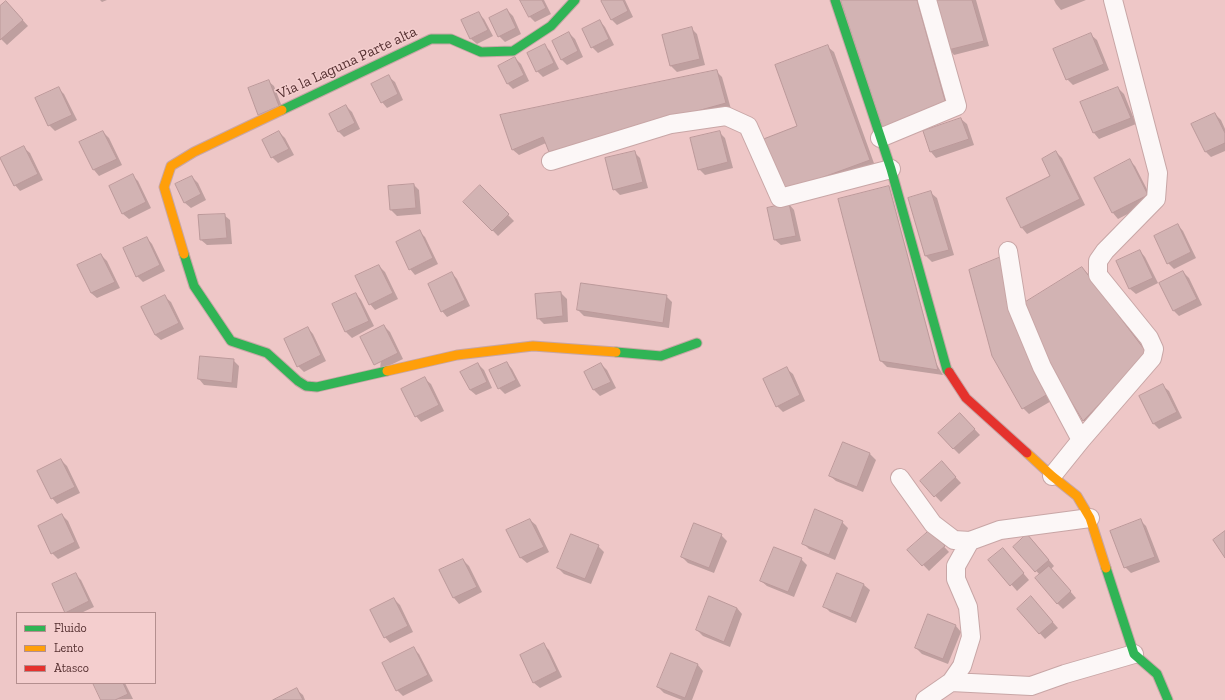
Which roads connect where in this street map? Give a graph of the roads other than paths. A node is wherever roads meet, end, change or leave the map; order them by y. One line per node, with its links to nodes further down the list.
1 (575, 0): 9 (street, Via la Laguna Parte alta)
2 (835, 0): 5 (street)
3 (927, 0): 5 (street)
4 (1113, 0): 10 (street)
5 (880, 138): 7 (street)
6 (551, 162): 7 (street)
7 (891, 169): 11 (street)
8 (1008, 251): 10 (street)
9 (697, 343)
10 (1081, 440): 11 (street)
11 (1052, 476): 13 (street)
12 (900, 478): 14 (street)
13 (1090, 518): 14 (street); 15 (street)
14 (970, 541): 16 (street)
15 (1134, 654): 16 (street); 18 (street)
16 (951, 682): 17 (street)
17 (925, 700)
18 (1168, 700)

